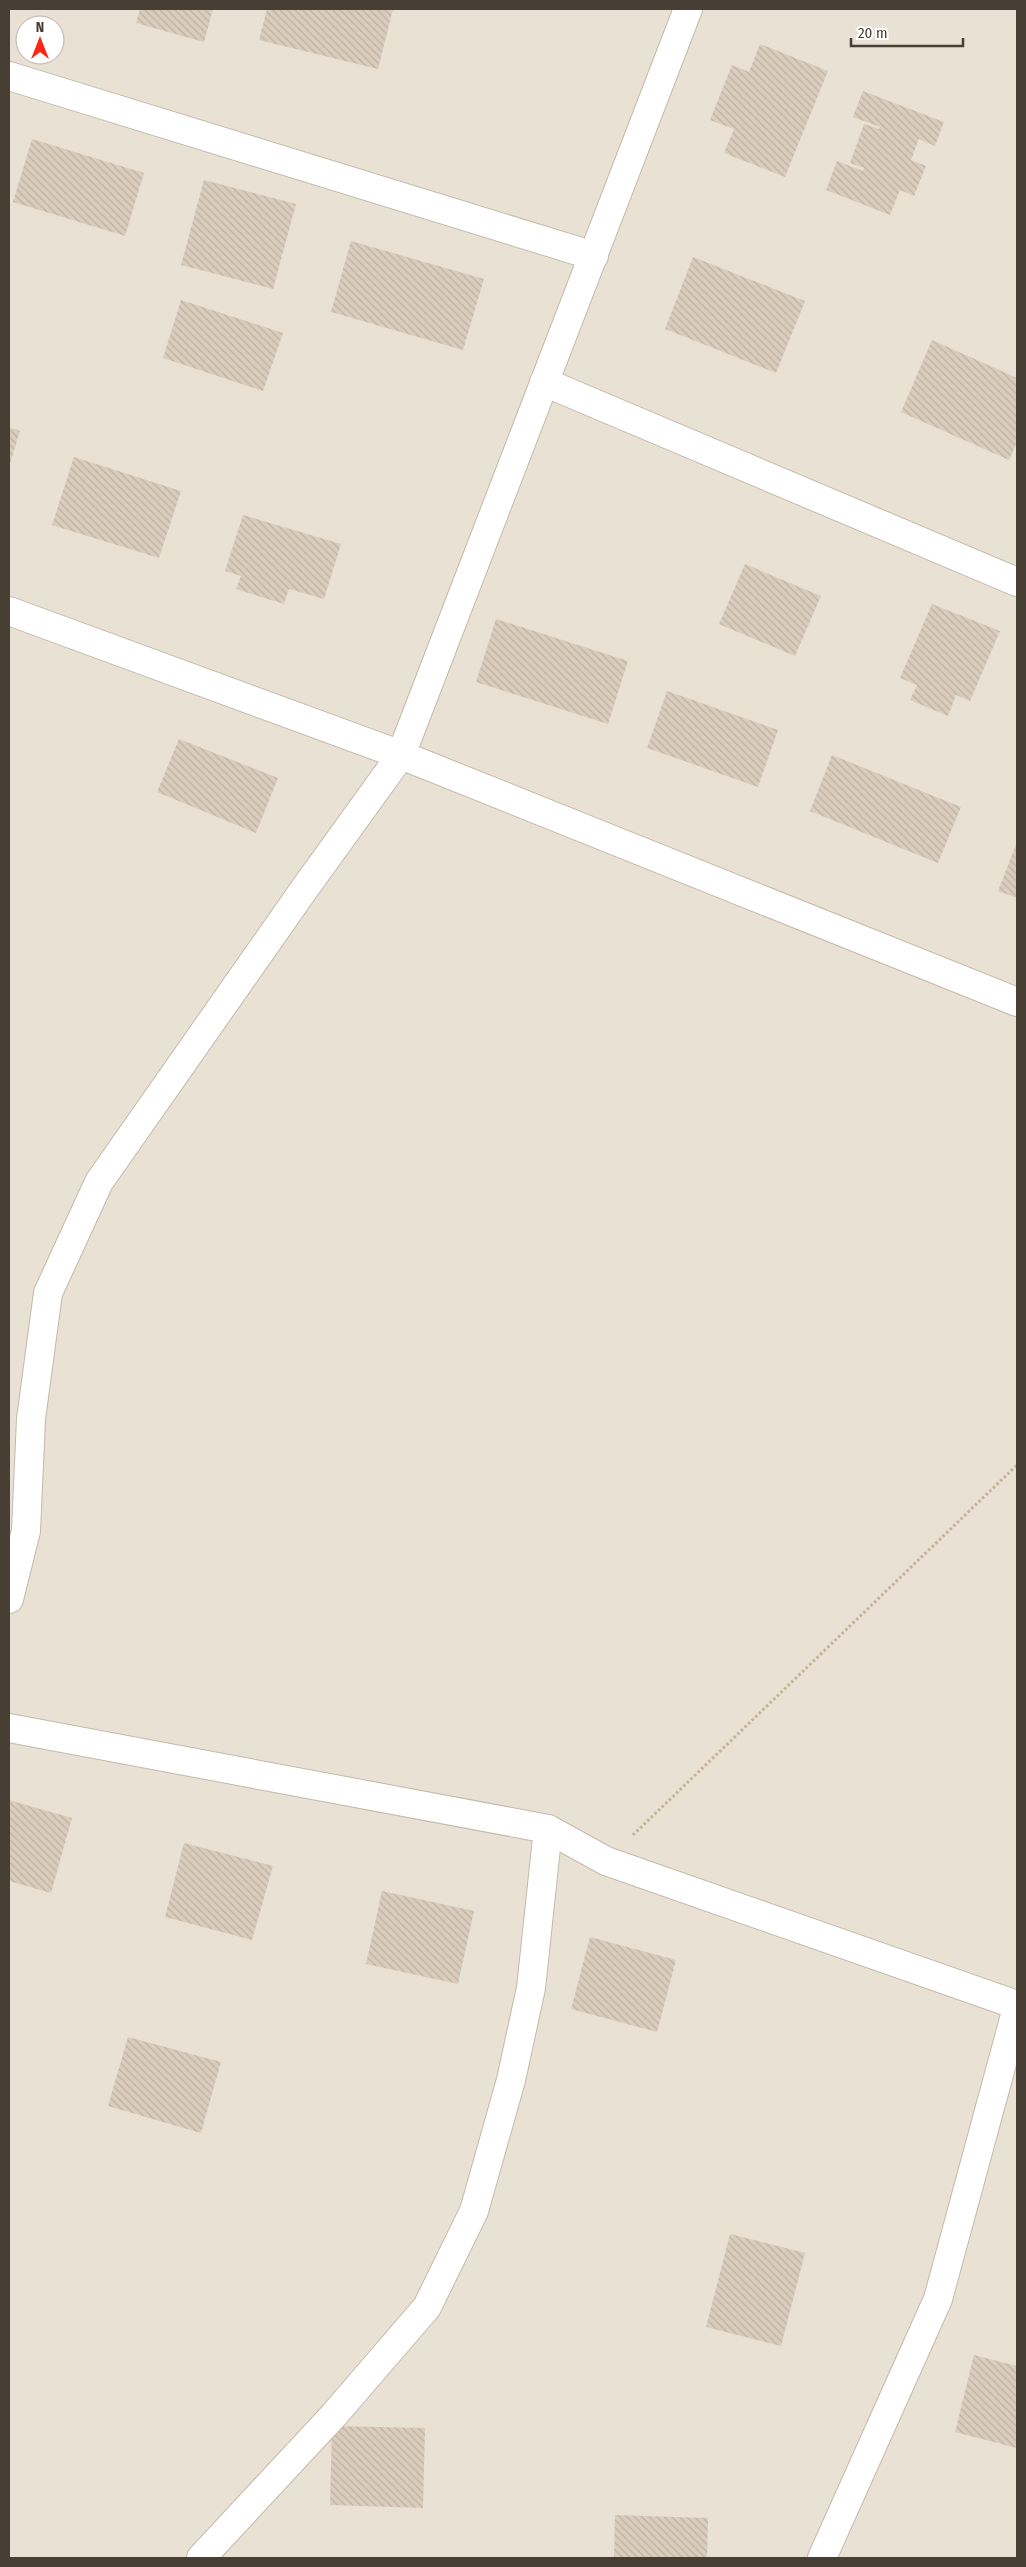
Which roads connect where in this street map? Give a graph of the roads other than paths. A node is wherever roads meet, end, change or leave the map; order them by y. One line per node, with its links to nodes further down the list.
1 (688, 9): 3 (street)
2 (9, 76): 3 (street)
3 (594, 256): 4 (street)
4 (544, 382): 5 (street); 7 (street)
5 (1017, 582)
6 (9, 611): 7 (street)
7 (401, 755): 8 (street); 9 (street)
8 (1017, 1002)
9 (9, 1599)
10 (9, 1728): 11 (street)
11 (548, 1829): 12 (street); 13 (street)
12 (1017, 2007): 14 (street)
13 (201, 2558)
14 (822, 2558)

